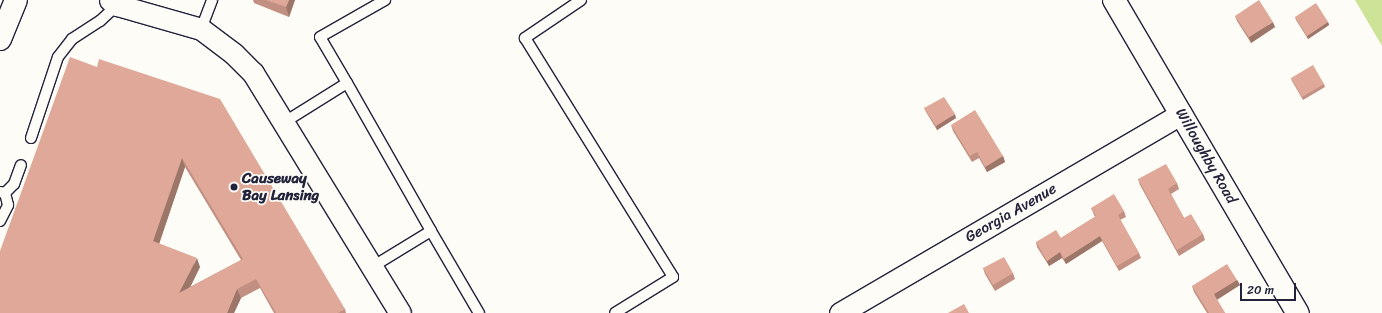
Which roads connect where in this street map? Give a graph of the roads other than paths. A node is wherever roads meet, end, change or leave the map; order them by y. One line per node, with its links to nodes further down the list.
1 (16, 0): 8 (street)
2 (212, 0): 7 (lane)
3 (385, 0): 9 (lane)
4 (582, 0): 20 (lane)
5 (1114, 0): 10 (street, Willoughby Road)
6 (113, 2): 7 (street); 12 (lane)
7 (201, 29): 11 (street)
8 (0, 39)
9 (347, 83): 11 (lane); 16 (lane)
10 (1181, 114): 21 (street, Georgia Avenue); 22 (street, Willoughby Road)
11 (283, 123): 17 (street)
12 (31, 138)
13 (21, 165): 14 (lane)
14 (3, 193): 15 (lane)
15 (0, 221)
16 (431, 231): 17 (lane); 19 (lane)
17 (372, 268): 18 (street)
18 (400, 313)
19 (479, 313)
20 (615, 313)
21 (840, 313)
22 (1298, 313)

